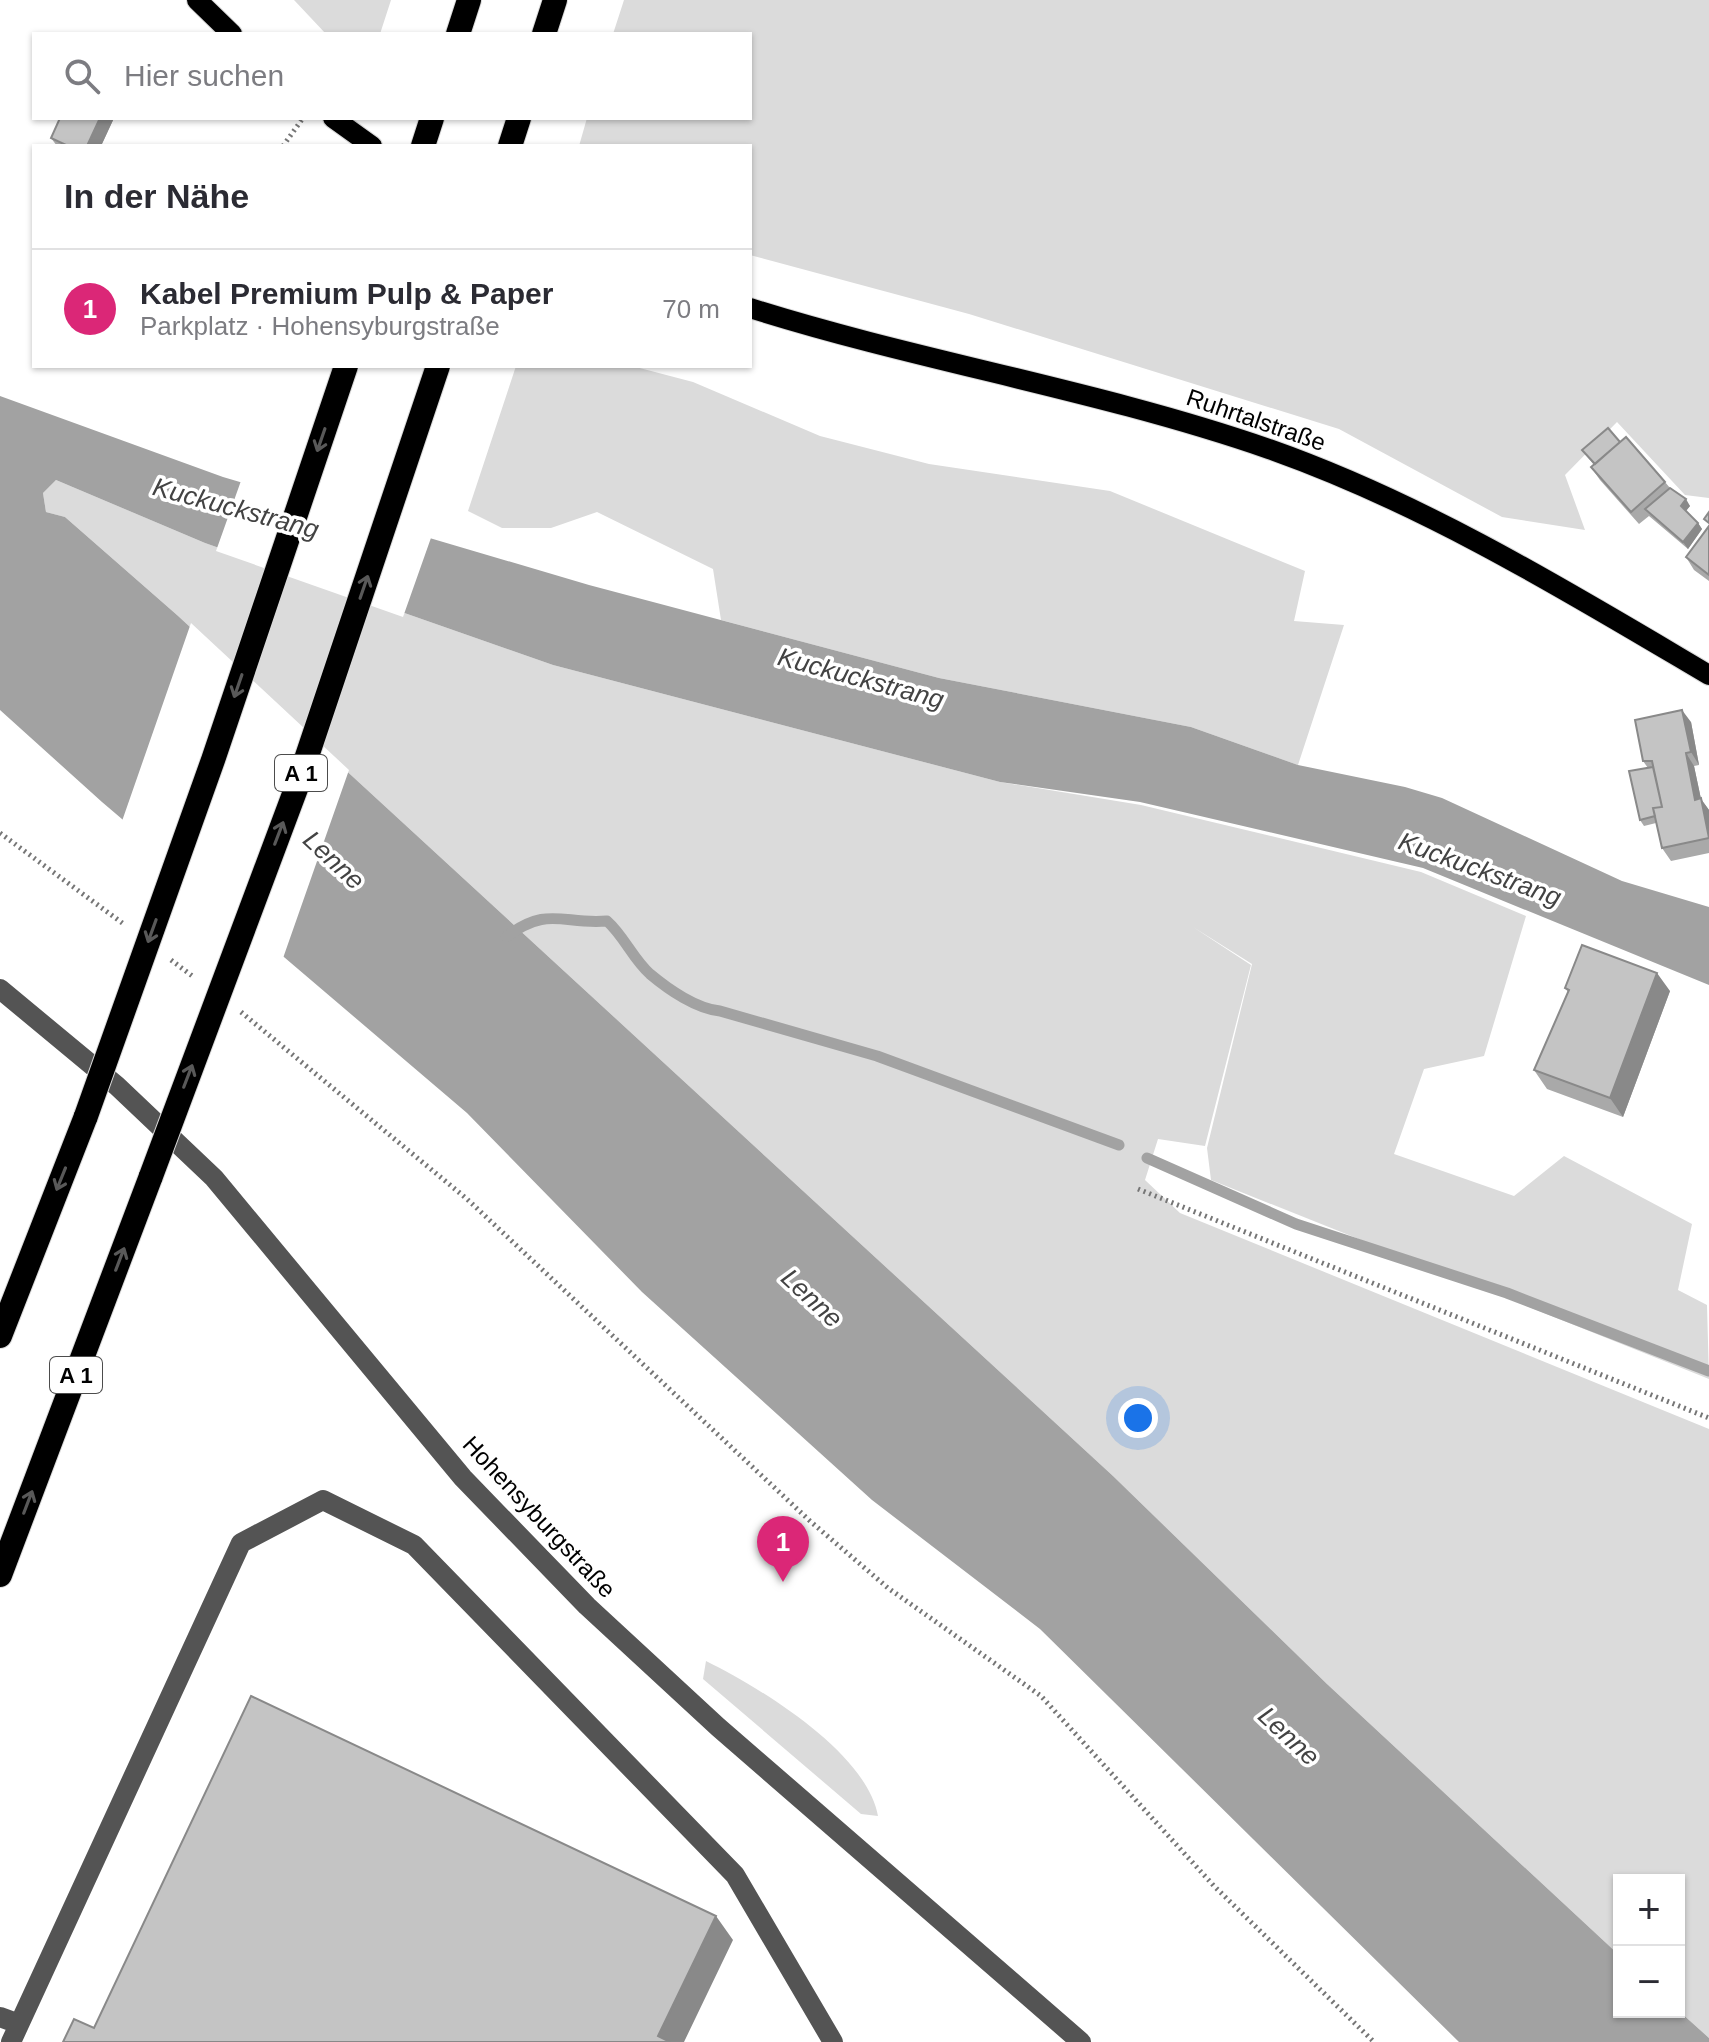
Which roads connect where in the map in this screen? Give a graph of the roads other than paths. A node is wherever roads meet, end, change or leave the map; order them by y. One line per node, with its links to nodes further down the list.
1 (197, 0): 4 (main road)
2 (469, 0): 5 (highway)
3 (555, 0): 6 (highway)
4 (230, 32)
5 (459, 32)
6 (545, 32)
7 (336, 120): 10 (main road)
8 (431, 120): 11 (highway)
9 (518, 120): 12 (highway)
10 (369, 144)
11 (424, 144)
12 (511, 144)
13 (752, 309): 16 (main road, Ruhrtalstraße)
14 (345, 368): 18 (highway, one-way to 18, bridge)
15 (437, 368): 19 (highway, A 1, one-way to 15, bridge)
16 (1709, 675)
17 (0, 989): 22 (street, Hohensyburgstraße)
18 (0, 1336)
19 (0, 1575)
20 (10, 2028): 21 (street)
21 (833, 2042)
22 (1081, 2042)

